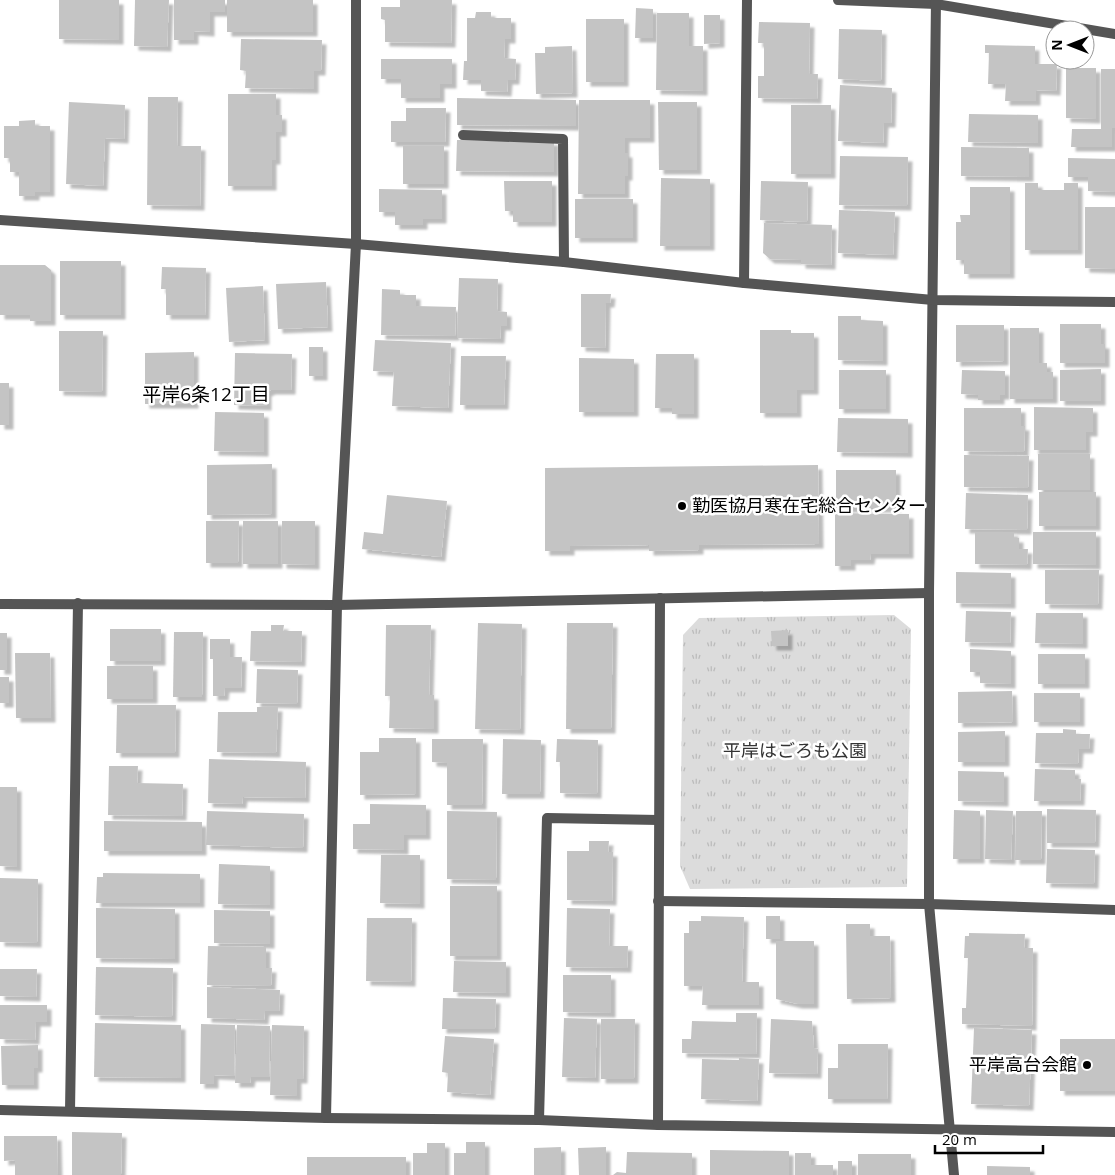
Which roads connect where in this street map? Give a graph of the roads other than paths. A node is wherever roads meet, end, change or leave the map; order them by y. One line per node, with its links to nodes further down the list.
1 (356, 0): 8 (street)
2 (747, 0): 10 (street)
3 (838, 0): 4 (street)
4 (936, 2): 5 (street); 11 (street)
5 (1115, 34)
6 (463, 135): 9 (street)
7 (0, 220): 8 (street)
8 (356, 244): 9 (street); 17 (street)
9 (564, 262): 10 (street)
10 (744, 283): 11 (street)
11 (933, 300): 12 (street); 13 (street)
12 (1115, 302)
13 (929, 593): 14 (street); 20 (street)
14 (660, 598): 17 (street); 18 (street)
15 (78, 603): 16 (street); 17 (street); 23 (street)
16 (0, 604)
17 (336, 604): 24 (street)
18 (658, 820): 19 (street); 25 (street)
19 (658, 902): 20 (street); 26 (street)
20 (929, 904): 21 (street); 27 (street)
21 (1115, 910)
22 (0, 1110): 23 (street)
23 (70, 1112): 24 (street)
24 (326, 1118): 25 (street)
25 (539, 1120): 26 (street)
26 (658, 1125): 27 (street)
27 (950, 1128): 28 (street); 29 (street)
28 (1115, 1132)
29 (954, 1175)

